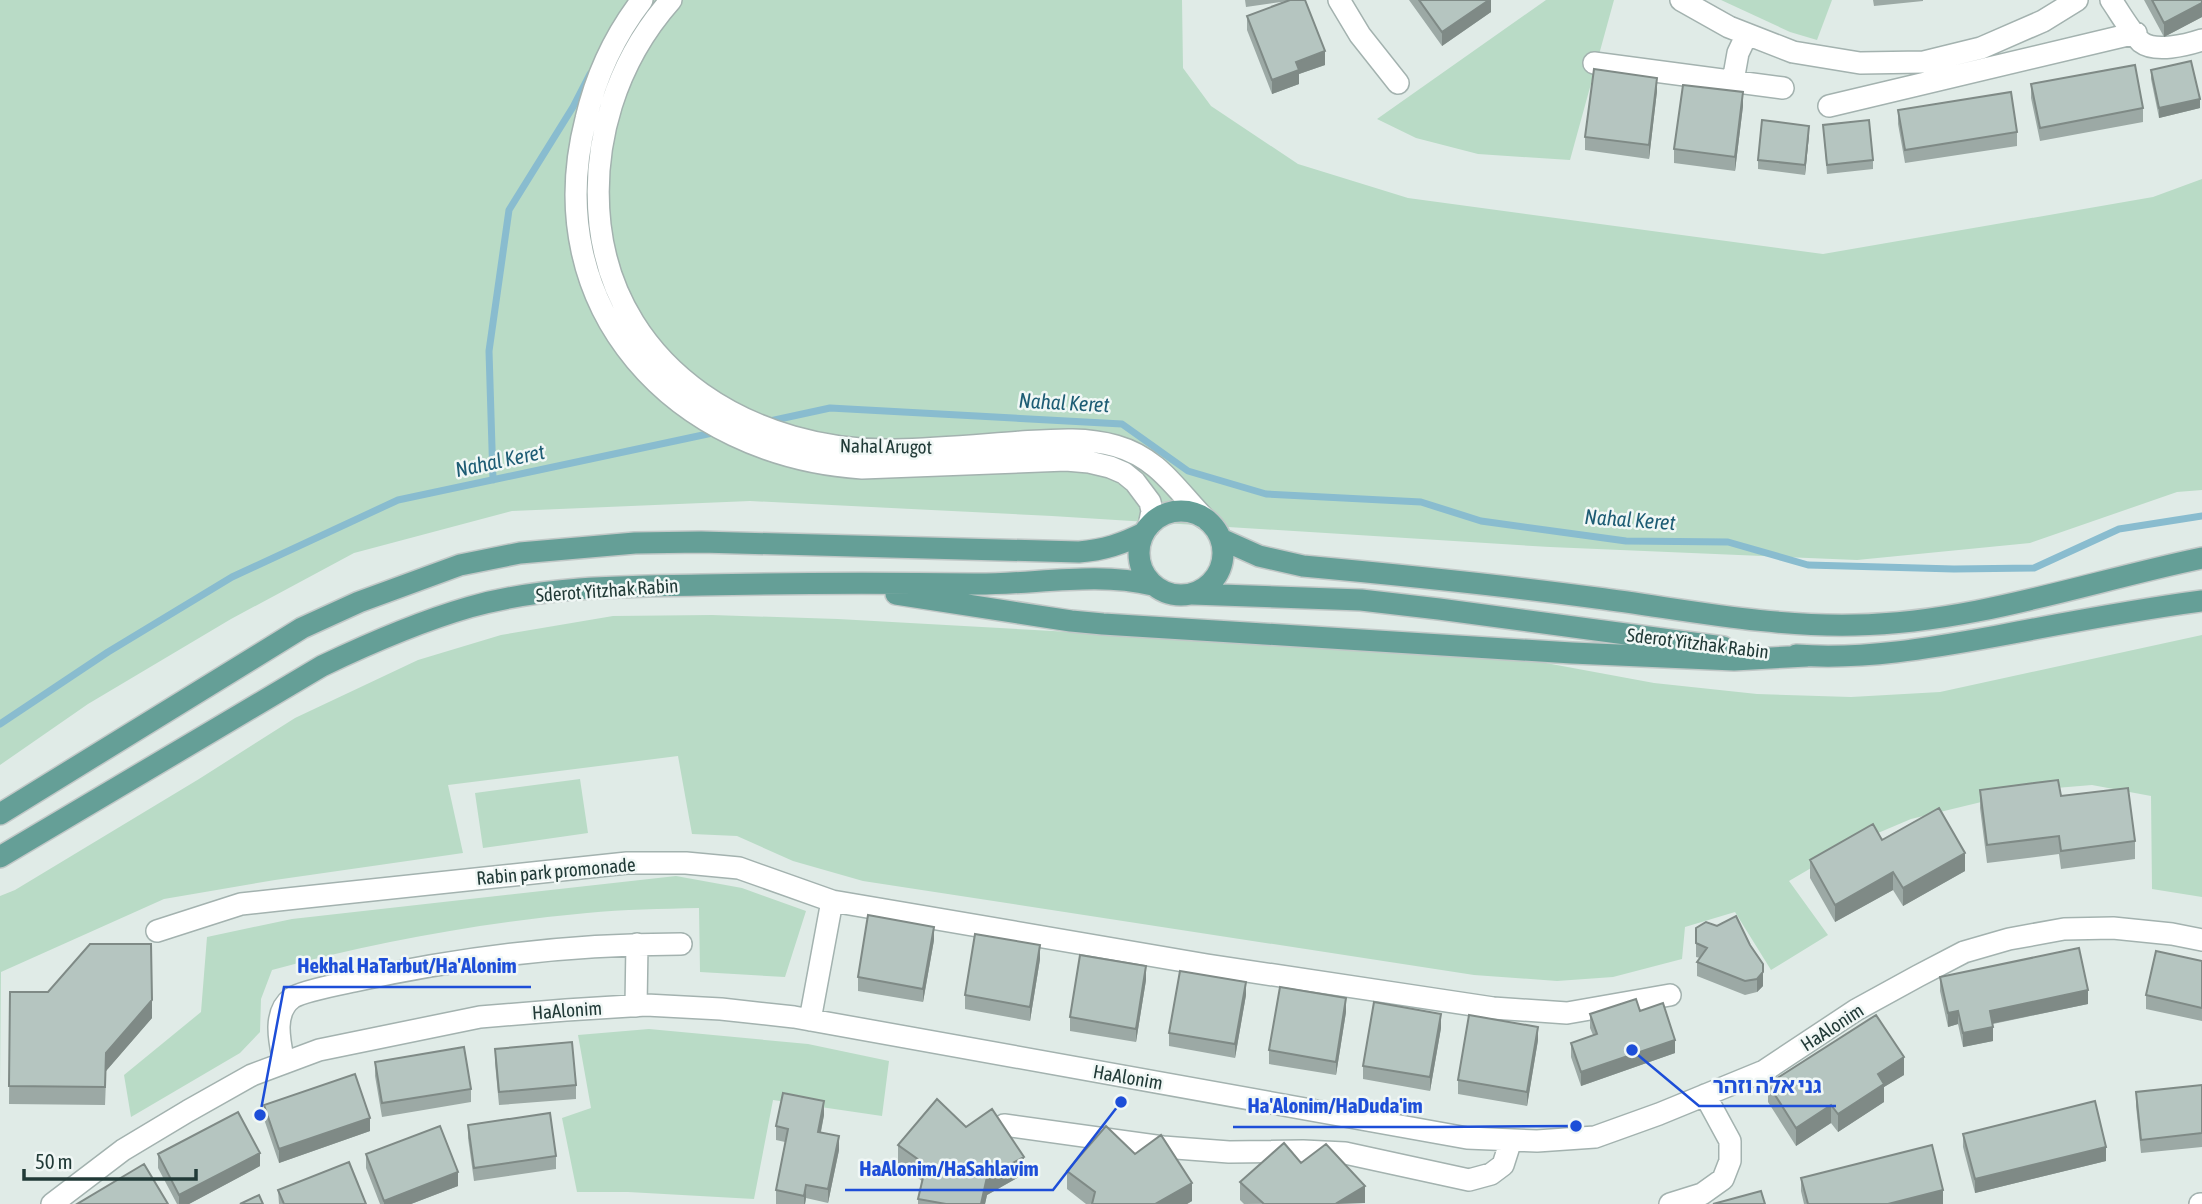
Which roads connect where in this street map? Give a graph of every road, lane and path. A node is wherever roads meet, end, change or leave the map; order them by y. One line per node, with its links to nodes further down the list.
1 (642, 0): 16 (street, Nahal Arugot)
2 (671, 0): 15 (street, Nahal Arugot)
3 (1339, 0): 12 (street)
4 (1682, 0): 8 (street)
5 (2077, 0): 8 (street)
6 (2111, 0): 7 (street)
7 (2136, 33): 9 (street); 14 (street)
8 (1747, 34): 11 (street)
9 (2202, 40)
10 (1594, 63): 11 (street)
11 (1733, 81): 13 (street)
12 (1398, 83)
13 (1783, 88)
14 (1829, 106)
15 (1204, 518): 16 (main road); 17 (main road)
16 (1146, 529): 20 (main road); 24 (main road)
17 (1221, 539): 18 (main road, Sderot Yitzhak Rabin); 21 (main road)
18 (2202, 558)
19 (779, 583): 20 (main road, Sderot Yitzhak Rabin); 23 (main road); 25 (main road, Sderot Yitzhak Rabin)
20 (1153, 585): 21 (main road)
21 (1192, 594): 23 (main road, Sderot Yitzhak Rabin)
22 (2202, 601): 23 (main road, Sderot Yitzhak Rabin)
23 (1807, 656)
24 (0, 814)
25 (0, 857)
26 (832, 901): 27 (street, Rabin park promonade); 31 (street, Rabin park promonade); 33 (street)
27 (158, 930)
28 (2202, 940): 35 (street, HaAlonim)
29 (636, 944): 30 (street); 32 (street); 34 (street)
30 (681, 944)
31 (1670, 995)
32 (636, 1006): 33 (street, HaAlonim); 34 (street, HaAlonim)
33 (810, 1020): 37 (street, HaAlonim)
34 (284, 1063): 38 (street, HaAlonim)
35 (1704, 1095): 37 (street, HaAlonim); 39 (street)
36 (1004, 1125): 37 (street)
37 (1511, 1140)
38 (52, 1204)
39 (1670, 1204)

